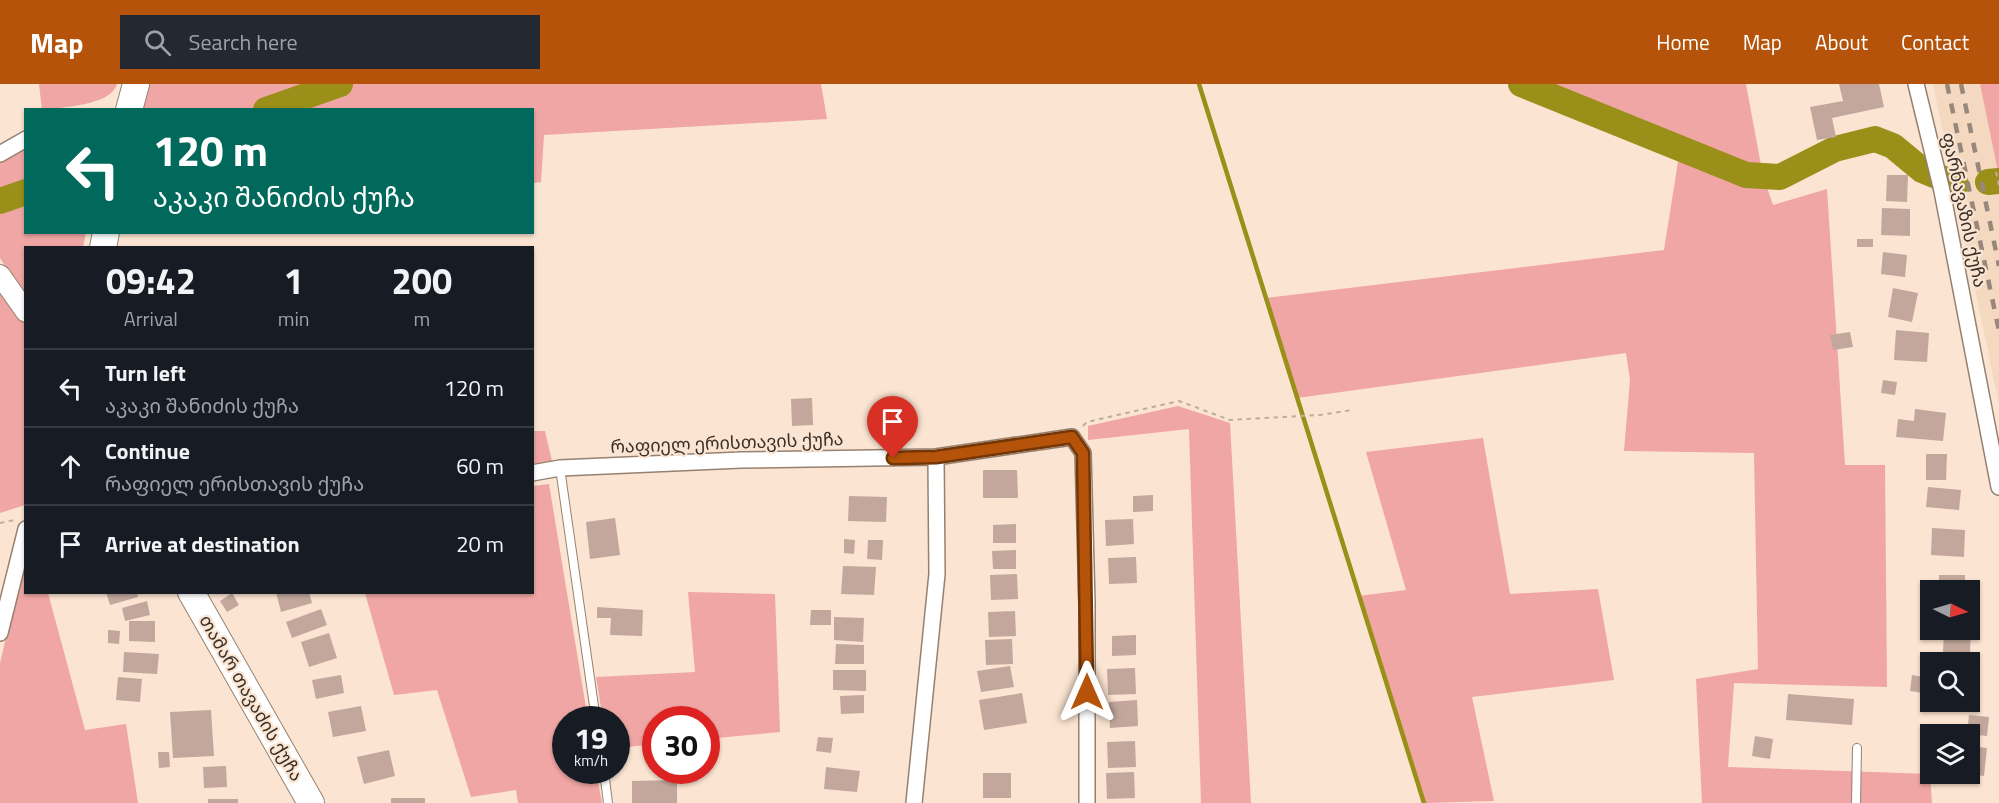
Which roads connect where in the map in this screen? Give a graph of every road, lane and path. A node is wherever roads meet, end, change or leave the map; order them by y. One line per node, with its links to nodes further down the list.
1 (136, 84): 3 (highway)
2 (1916, 84): 15 (street, ფარნავაზის ქუჩა)
3 (130, 108)
4 (24, 140): 5 (street)
5 (0, 154)
6 (1996, 171): 7 (path)
7 (1999, 186)
8 (0, 275): 9 (street)
9 (24, 309)
10 (1352, 410): 11 (path)
11 (1072, 437): 12 (street, რაფიელ ერისთავის ქუჩა); 26 (street)
12 (936, 457): 13 (street, რაფიელ ერისთავის ქუჩა); 25 (street)
13 (560, 468): 14 (street, რაფიელ ერისთავის ქუჩა); 20 (lane)
14 (534, 472)
15 (1999, 487)
16 (0, 523): 17 (path)
17 (21, 524): 19 (street)
18 (192, 594): 23 (highway, თამარ თავაძის ქუჩა)
19 (0, 633)
20 (594, 706)
21 (1857, 748): 27 (lane)
22 (606, 784): 24 (lane)
23 (311, 803)
24 (608, 803)
25 (914, 803)
26 (1087, 803)
27 (1856, 803)

